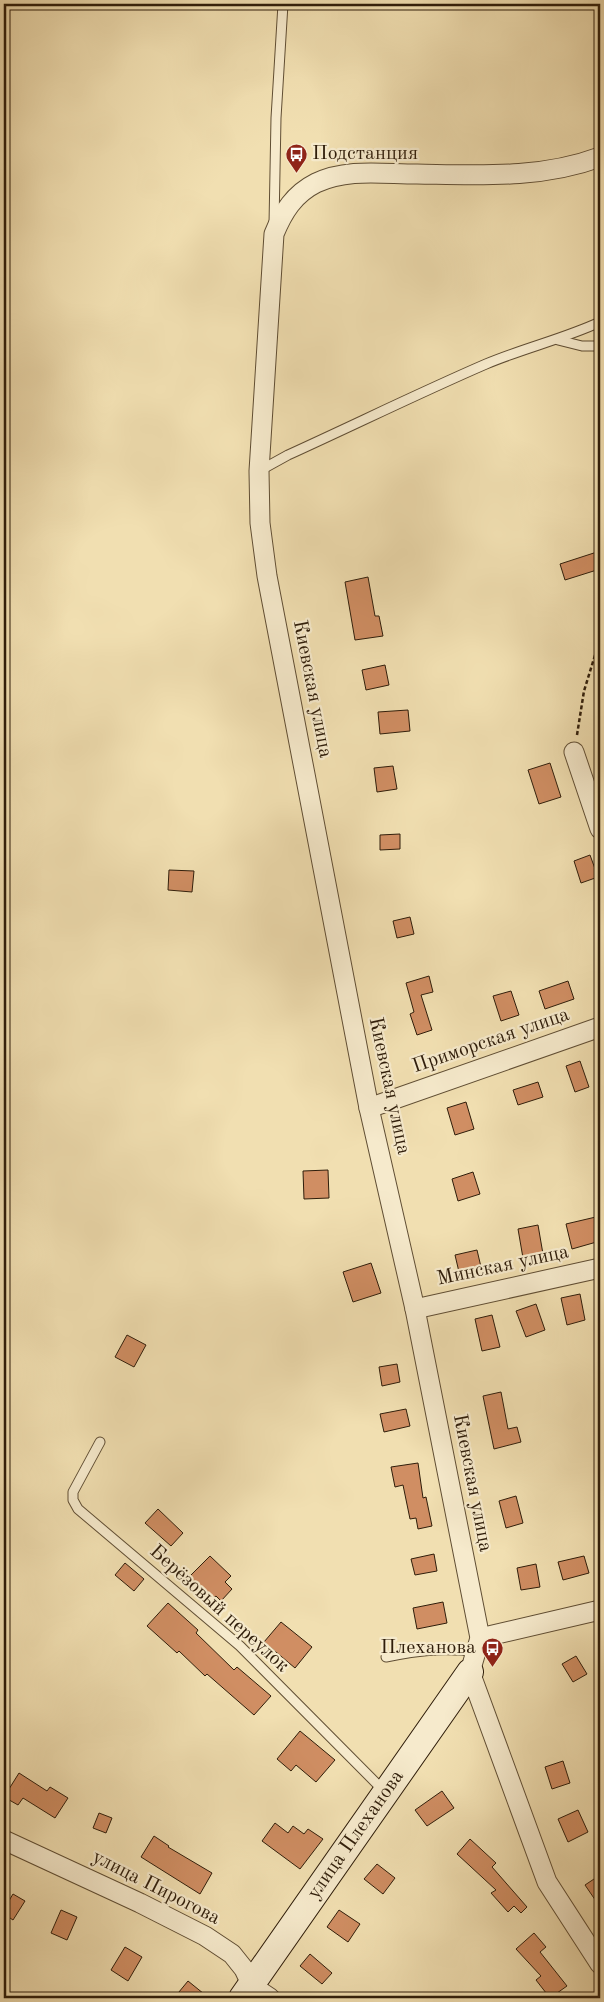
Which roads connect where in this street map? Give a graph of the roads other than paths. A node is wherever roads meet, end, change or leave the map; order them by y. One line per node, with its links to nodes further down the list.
1 (283, 4): 3 (lane)
2 (600, 157): 3 (street, Киевская улица)
3 (274, 234): 7 (street, Киевская улица)
4 (600, 322): 5 (lane)
5 (558, 340): 6 (lane); 7 (lane)
6 (600, 346)
7 (259, 471): 11 (street, Киевская улица)
8 (574, 752): 9 (street)
9 (600, 829)
10 (600, 1027): 11 (street, Приморская улица)
11 (369, 1108): 13 (street, Киевская улица)
12 (600, 1268): 13 (street, Минская улица)
13 (415, 1308): 16 (street, Киевская улица)
14 (100, 1442): 18 (lane, Берёзовый переулок)
15 (600, 1610): 16 (street)
16 (475, 1654): 17 (lane); 18 (street, улица Плеханова); 20 (street, Киевская улица)
17 (386, 1658)
18 (385, 1792): 21 (street, улица Плеханова)
19 (4, 1840): 21 (street, улица Пирогова)
20 (597, 1950)
21 (255, 1994)

